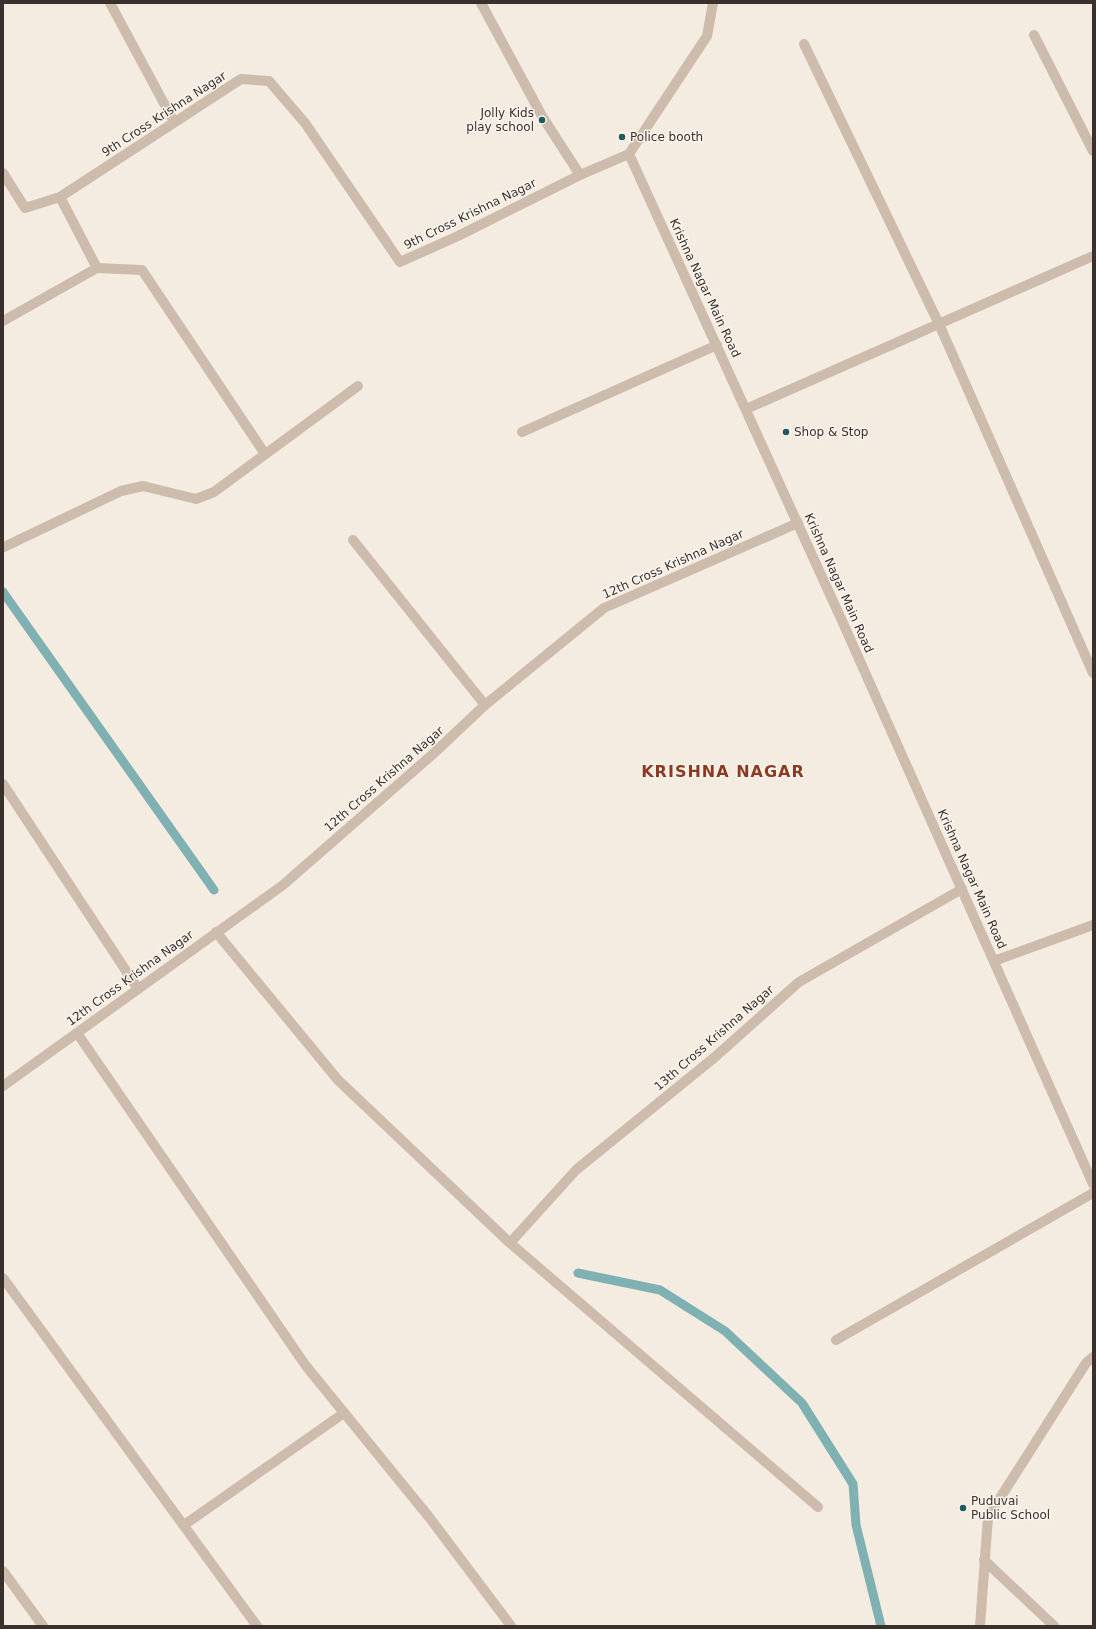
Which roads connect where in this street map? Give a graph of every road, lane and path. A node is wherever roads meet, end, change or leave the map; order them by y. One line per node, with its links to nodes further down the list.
1 (110, 3): 6 (street)
2 (481, 3): 10 (street)
3 (713, 3): 8 (street)
4 (1034, 35): 7 (street)
5 (804, 44): 15 (street)
6 (174, 122): 10 (street, 9th Cross Krishna Nagar); 11 (street, 9th Cross Krishna Nagar)
7 (1093, 151)
8 (629, 154): 10 (street); 16 (street, Krishna Nagar Main Road)
9 (3, 173): 11 (street, 9th Cross Krishna Nagar)
10 (580, 175)
11 (60, 197): 13 (street)
12 (1093, 256): 15 (street)
13 (97, 268): 14 (street); 20 (street)
14 (3, 321)
15 (939, 324): 18 (street); 24 (street)
16 (717, 345): 18 (street, Krishna Nagar Main Road); 19 (street)
17 (358, 386): 20 (street)
18 (746, 409): 21 (street, Krishna Nagar Main Road)
19 (522, 432)
20 (265, 454): 23 (street)
21 (798, 523): 25 (street, 12th Cross Krishna Nagar); 27 (street, Krishna Nagar Main Road)
22 (353, 540): 25 (street)
23 (4, 547)
24 (1093, 674)
25 (484, 704): 29 (street, 12th Cross Krishna Nagar)
26 (3, 784): 31 (street)
27 (962, 889): 30 (street, Krishna Nagar Main Road); 36 (street, 13th Cross Krishna Nagar)
28 (1093, 925): 30 (street)
29 (216, 932): 31 (street, 12th Cross Krishna Nagar); 36 (street)
30 (994, 961): 34 (street, Krishna Nagar Main Road)
31 (138, 989): 32 (street, 12th Cross Krishna Nagar)
32 (77, 1033): 33 (street, 12th Cross Krishna Nagar); 40 (street)
33 (3, 1086)
34 (1093, 1184)
35 (1093, 1193): 38 (street)
36 (510, 1243): 41 (street)
37 (3, 1278): 42 (street)
38 (836, 1340)
39 (1093, 1357): 43 (street)
40 (344, 1413): 42 (street); 47 (street)
41 (818, 1507)
42 (184, 1525): 46 (street)
43 (984, 1560): 48 (street); 49 (street)
44 (3, 1571): 45 (street)
45 (44, 1626)
46 (257, 1626)
47 (511, 1626)
48 (980, 1626)
49 (1054, 1626)

